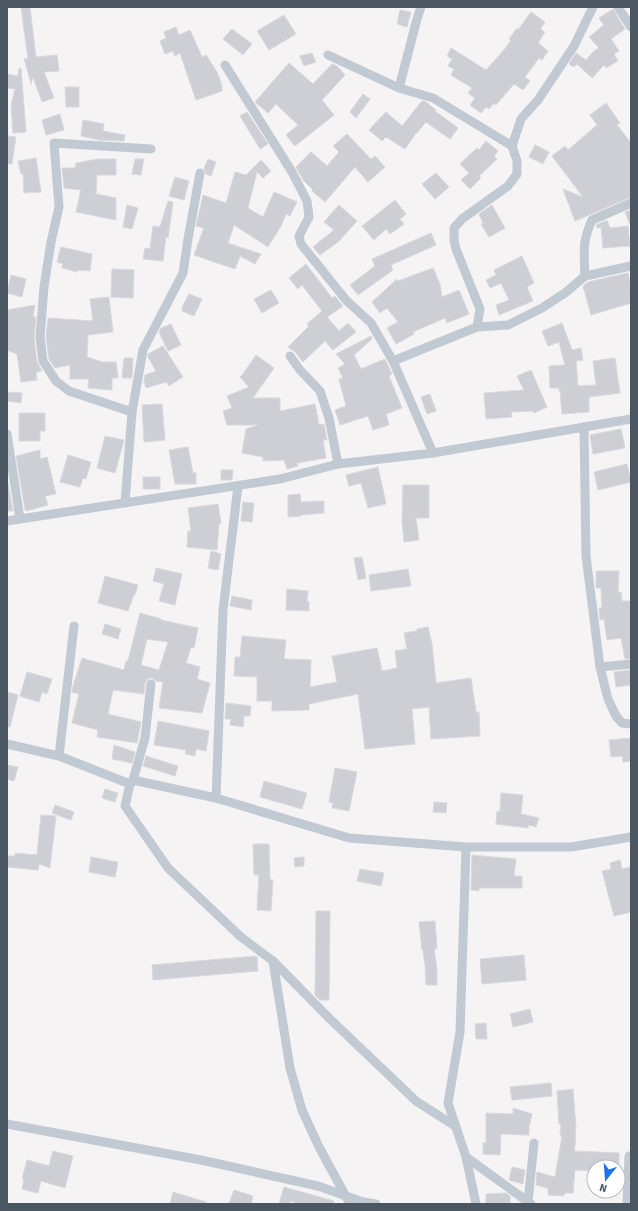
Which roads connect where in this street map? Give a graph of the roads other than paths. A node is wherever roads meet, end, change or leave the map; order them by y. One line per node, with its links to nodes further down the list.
1 (421, 7): 7 (street)
2 (593, 7): 8 (street)
3 (618, 7): 4 (street)
4 (631, 27)
5 (328, 55): 7 (street)
6 (225, 65): 16 (street)
7 (399, 88): 8 (street)
8 (512, 146): 14 (street)
9 (151, 149): 17 (street)
10 (200, 173): 17 (street)
11 (631, 203): 13 (street)
12 (631, 266): 13 (street)
13 (586, 276): 14 (street)
14 (477, 327): 16 (street)
15 (290, 356): 22 (street)
16 (393, 361): 21 (street)
17 (132, 412): 24 (street)
18 (631, 419): 19 (street)
19 (584, 427): 21 (street); 29 (street)
20 (7, 434): 25 (street)
21 (433, 453): 22 (street)
22 (338, 464): 23 (street)
23 (238, 486): 24 (street); 35 (street)
24 (125, 503): 25 (street)
25 (20, 519): 26 (street)
26 (7, 521)
27 (74, 626): 33 (street)
28 (631, 664): 29 (street)
29 (600, 667): 31 (street)
30 (151, 684): 34 (street)
31 (631, 724)
32 (7, 744): 33 (street)
33 (59, 756): 34 (street)
34 (132, 782): 35 (street); 38 (street)
35 (216, 798): 37 (street)
36 (631, 838): 37 (street)
37 (466, 847): 40 (street)
38 (273, 961): 40 (street); 44 (street)
39 (7, 1124): 44 (street)
40 (455, 1126): 43 (street)
41 (534, 1143): 45 (street)
42 (629, 1156): 48 (street)
43 (466, 1157): 45 (street); 47 (street)
44 (348, 1200): 46 (street)
45 (530, 1203)
46 (376, 1204)
47 (476, 1204)
48 (627, 1204)

